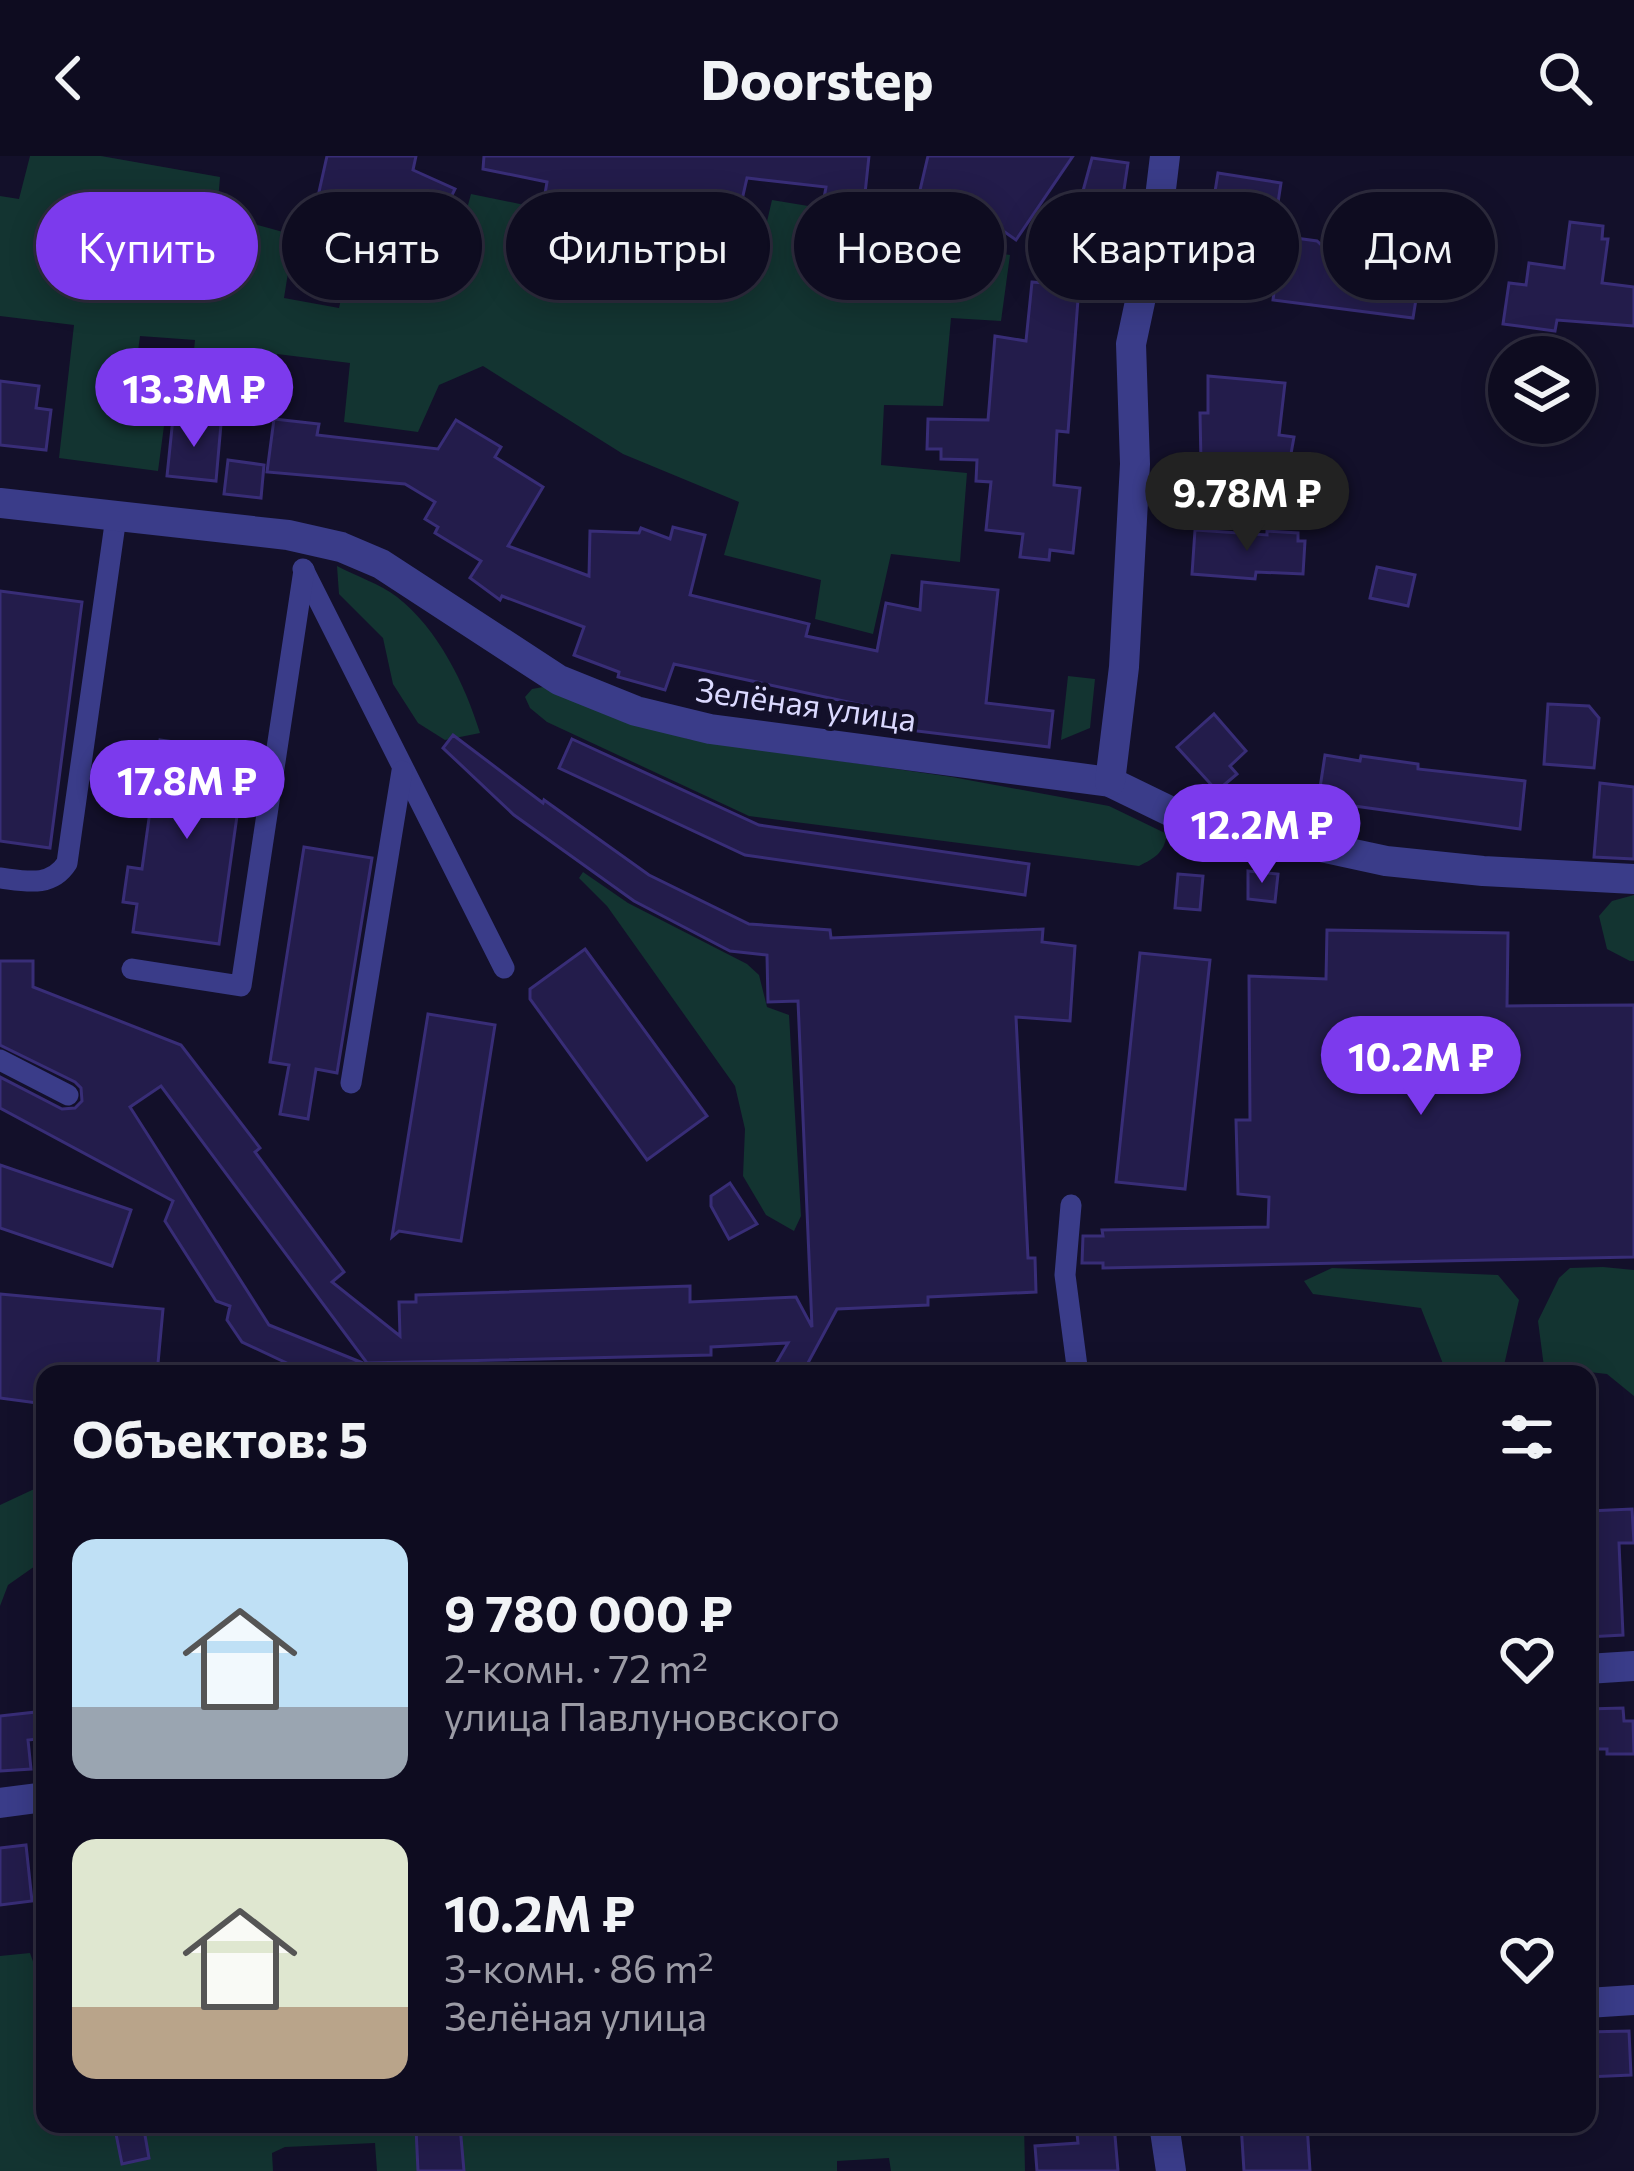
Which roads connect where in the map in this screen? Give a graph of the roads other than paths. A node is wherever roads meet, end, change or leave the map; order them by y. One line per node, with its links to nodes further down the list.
1 (1165, 156): 7 (street)
2 (0, 503): 3 (street, Зелёная улица)
3 (116, 517): 4 (street, Зелёная улица); 8 (lane)
4 (288, 535): 5 (lane); 7 (street, Зелёная улица)
5 (304, 571): 6 (lane); 11 (lane)
6 (402, 771): 10 (lane); 13 (lane)
7 (1109, 782): 9 (street, Зелёная улица)
8 (0, 878)
9 (1634, 879)
10 (504, 968)
11 (132, 969)
12 (0, 1060): 14 (lane)
13 (351, 1083)
14 (68, 1095)
15 (1071, 1204): 16 (lane)
16 (1077, 1365)
17 (1634, 1666): 18 (street)
18 (1596, 1668)
19 (36, 1799): 20 (street)
20 (0, 1803)
21 (1634, 2000): 22 (street)
22 (1596, 2002)
23 (1165, 2133): 24 (street)
24 (1171, 2171)

